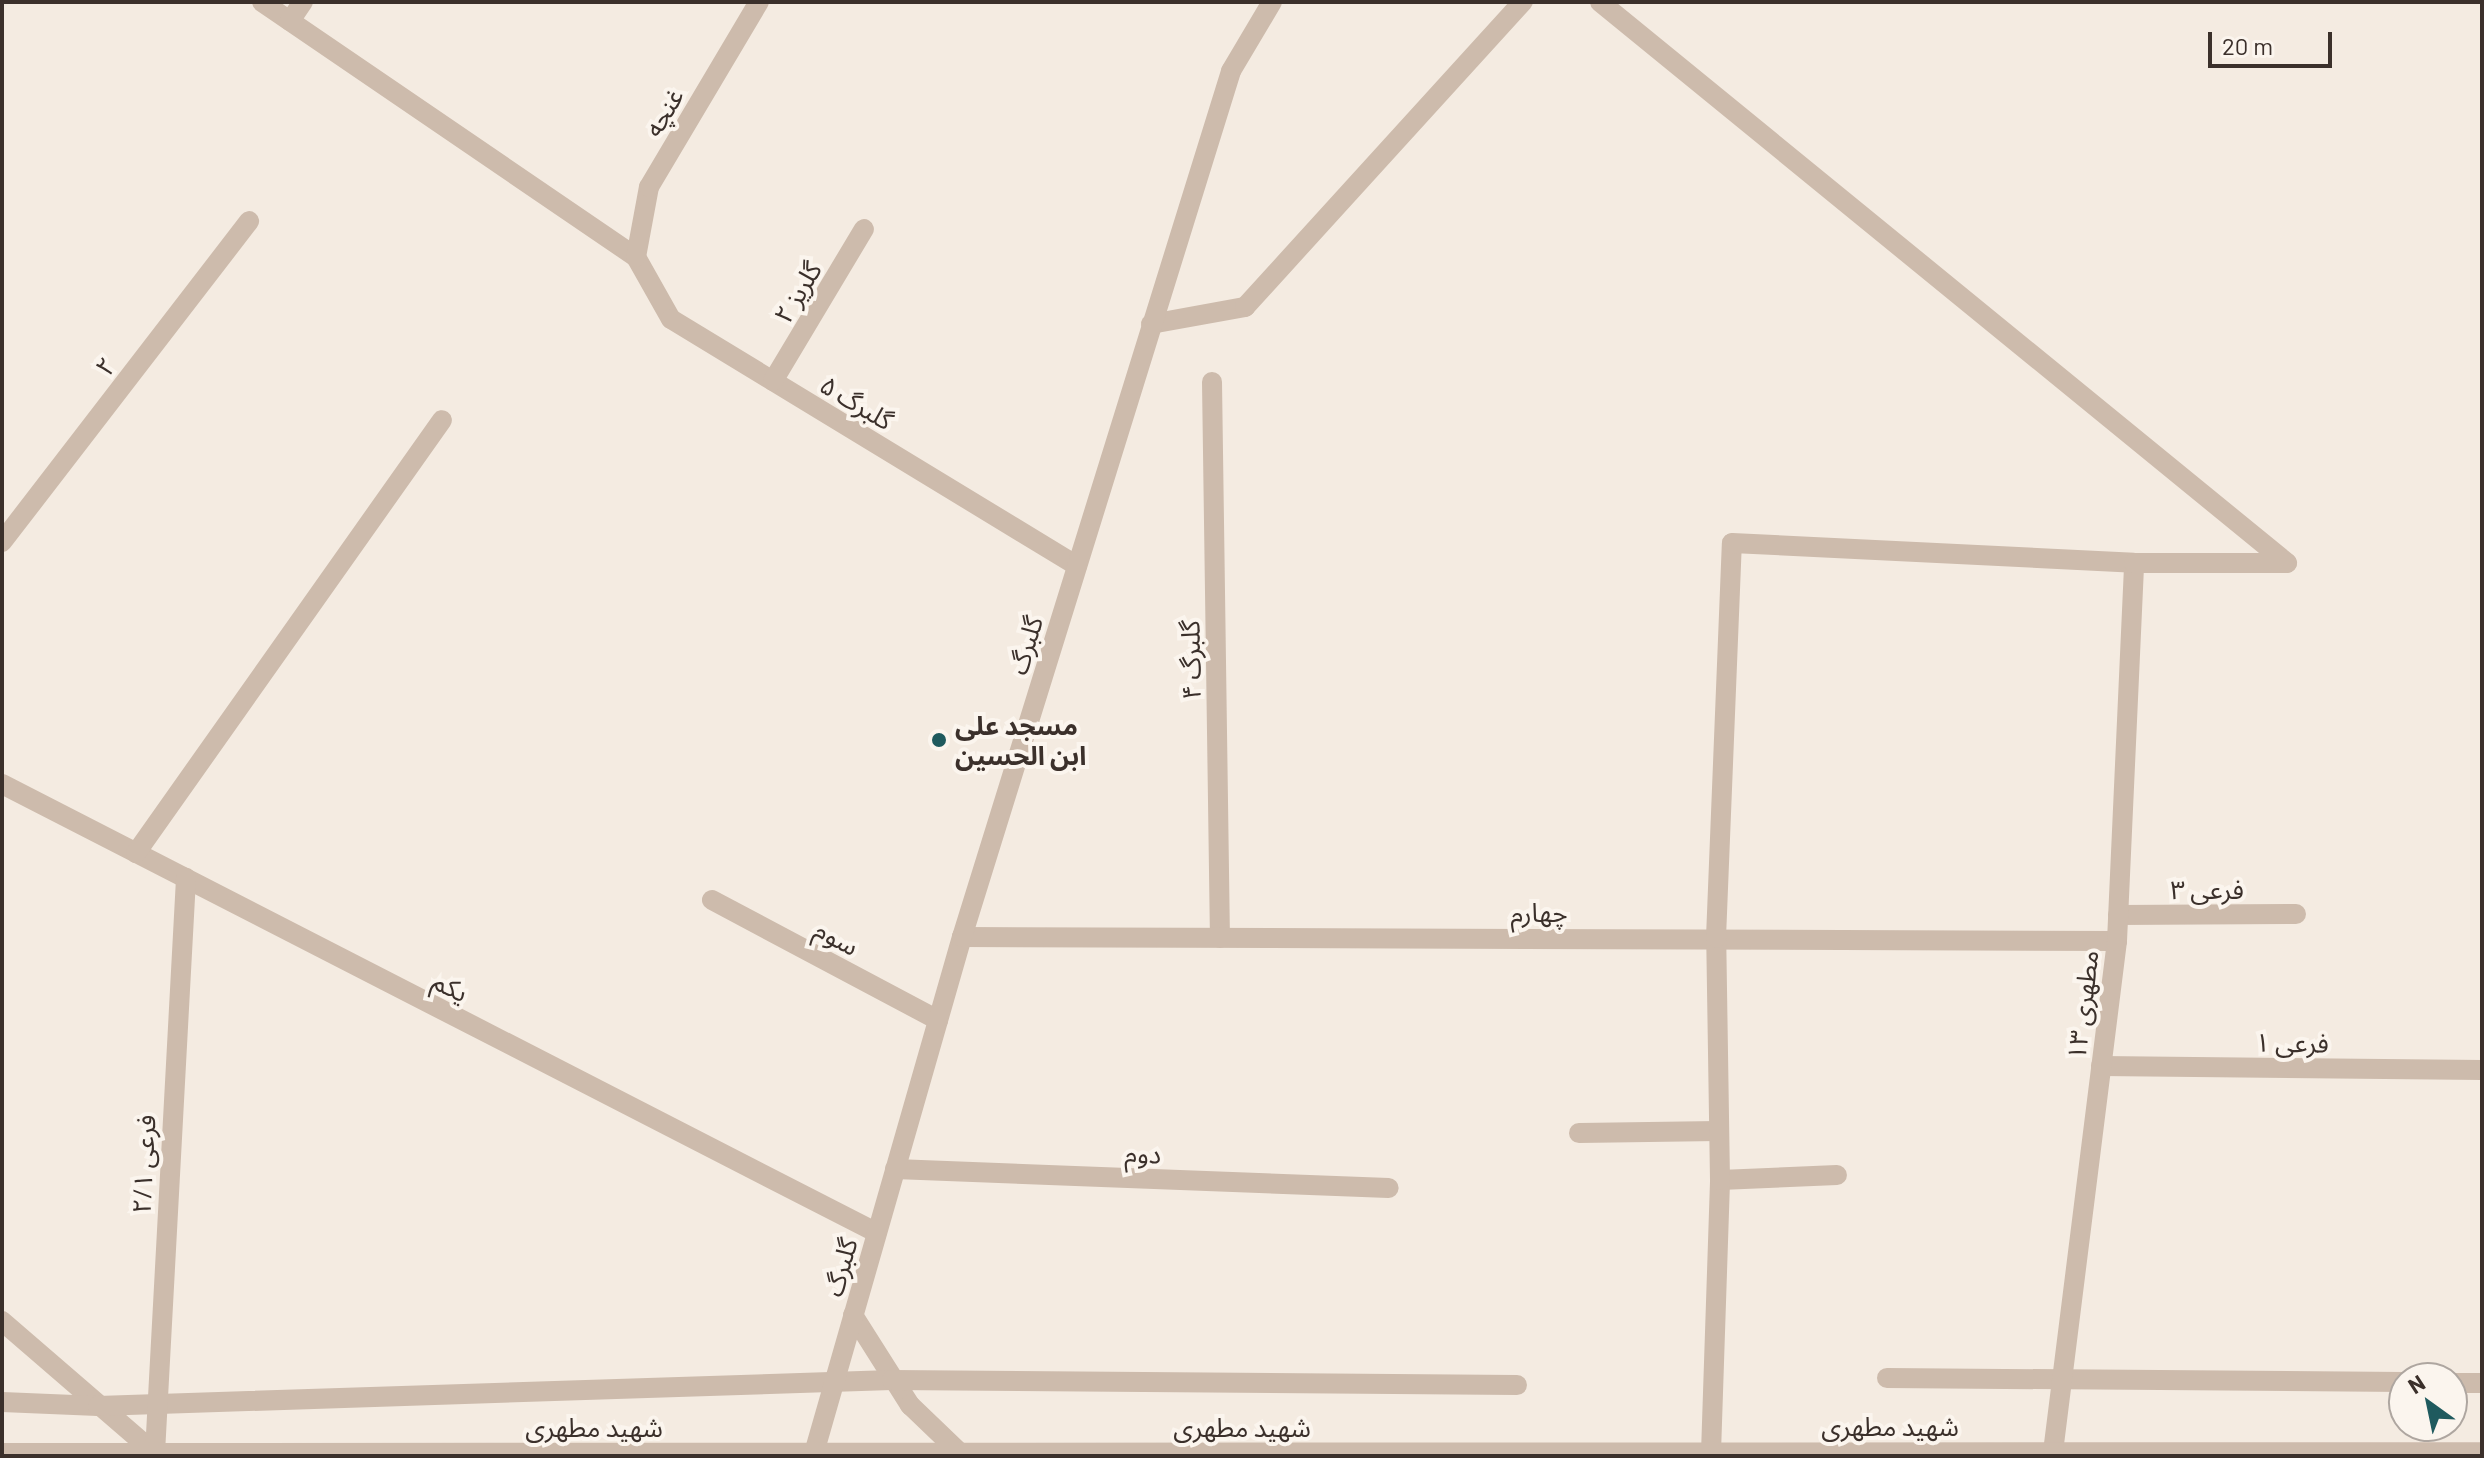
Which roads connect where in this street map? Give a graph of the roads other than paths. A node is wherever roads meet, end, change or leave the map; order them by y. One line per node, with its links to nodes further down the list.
1 (262, 2): 7 (street)
2 (303, 2): 7 (street)
3 (759, 2): 10 (street, غنچه)
4 (1272, 2): 11 (street, گلبرگ)
5 (1523, 2): 11 (street)
6 (1600, 2): 16 (street)
7 (290, 21): 10 (street)
8 (249, 221): 15 (street, ۲)
9 (864, 229): 12 (street, گلریز ۲)
10 (636, 257): 12 (street, گلبرگ ۵)
11 (1151, 324): 17 (street, گلبرگ)
12 (773, 381): 17 (street, گلبرگ ۵)
13 (1212, 382): 25 (street, گلبرگ ۴)
14 (442, 420): 19 (street)
15 (2, 542)
16 (2134, 563): 23 (street, مطهری ۱۳); 26 (street)
17 (1077, 566): 24 (street, گلبرگ)
18 (2, 784): 19 (street, یکم)
19 (136, 853): 20 (street, یکم)
20 (186, 878): 37 (street, یکم); 47 (street, فرعی ۲/۱)
21 (712, 900): 28 (street, سوم)
22 (2296, 914): 23 (street, فرعی ۳)
23 (2118, 915): 27 (street, مطهری ۱۳)
24 (962, 937): 25 (street, چهارم); 28 (street, گلبرگ)
25 (1220, 938): 26 (street, چهارم)
26 (1716, 938): 27 (street, چهارم); 31 (street)
27 (2117, 941): 29 (street, مطهری ۱۳)
28 (938, 1020): 33 (street, گلبرگ)
29 (2101, 1066): 30 (street, فرعی ۱); 41 (street, مطهری ۱۳)
30 (2482, 1070)
31 (1718, 1131): 32 (street); 35 (street)
32 (1579, 1133)
33 (895, 1169): 36 (street, دوم); 37 (street, گلبرگ)
34 (1837, 1175): 35 (street)
35 (1720, 1180): 55 (street)
36 (1389, 1188)
37 (877, 1233): 38 (street, گلبرگ)
38 (853, 1315): 42 (street); 43 (street, گلبرگ)
39 (2, 1321): 48 (street)
40 (1887, 1378): 41 (street)
41 (2062, 1379): 44 (street); 49 (street, مطهری ۱۳)
42 (892, 1380): 43 (street); 45 (street); 54 (street)
43 (834, 1381): 47 (street); 53 (street, گلبرگ)
44 (2388, 1382)
45 (1517, 1385)
46 (2, 1402): 48 (street)
47 (156, 1404): 48 (street); 52 (street, فرعی ۲/۱)
48 (98, 1406): 52 (street)
49 (2053, 1452): 50 (street, شهید مطهری); 55 (street, شهید مطهری)
50 (2482, 1452)
51 (2, 1453): 52 (street, شهید مطهری)
52 (155, 1453): 53 (street, شهید مطهری)
53 (814, 1453): 54 (street, شهید مطهری)
54 (960, 1453): 55 (street, شهید مطهری)
55 (1711, 1453)

